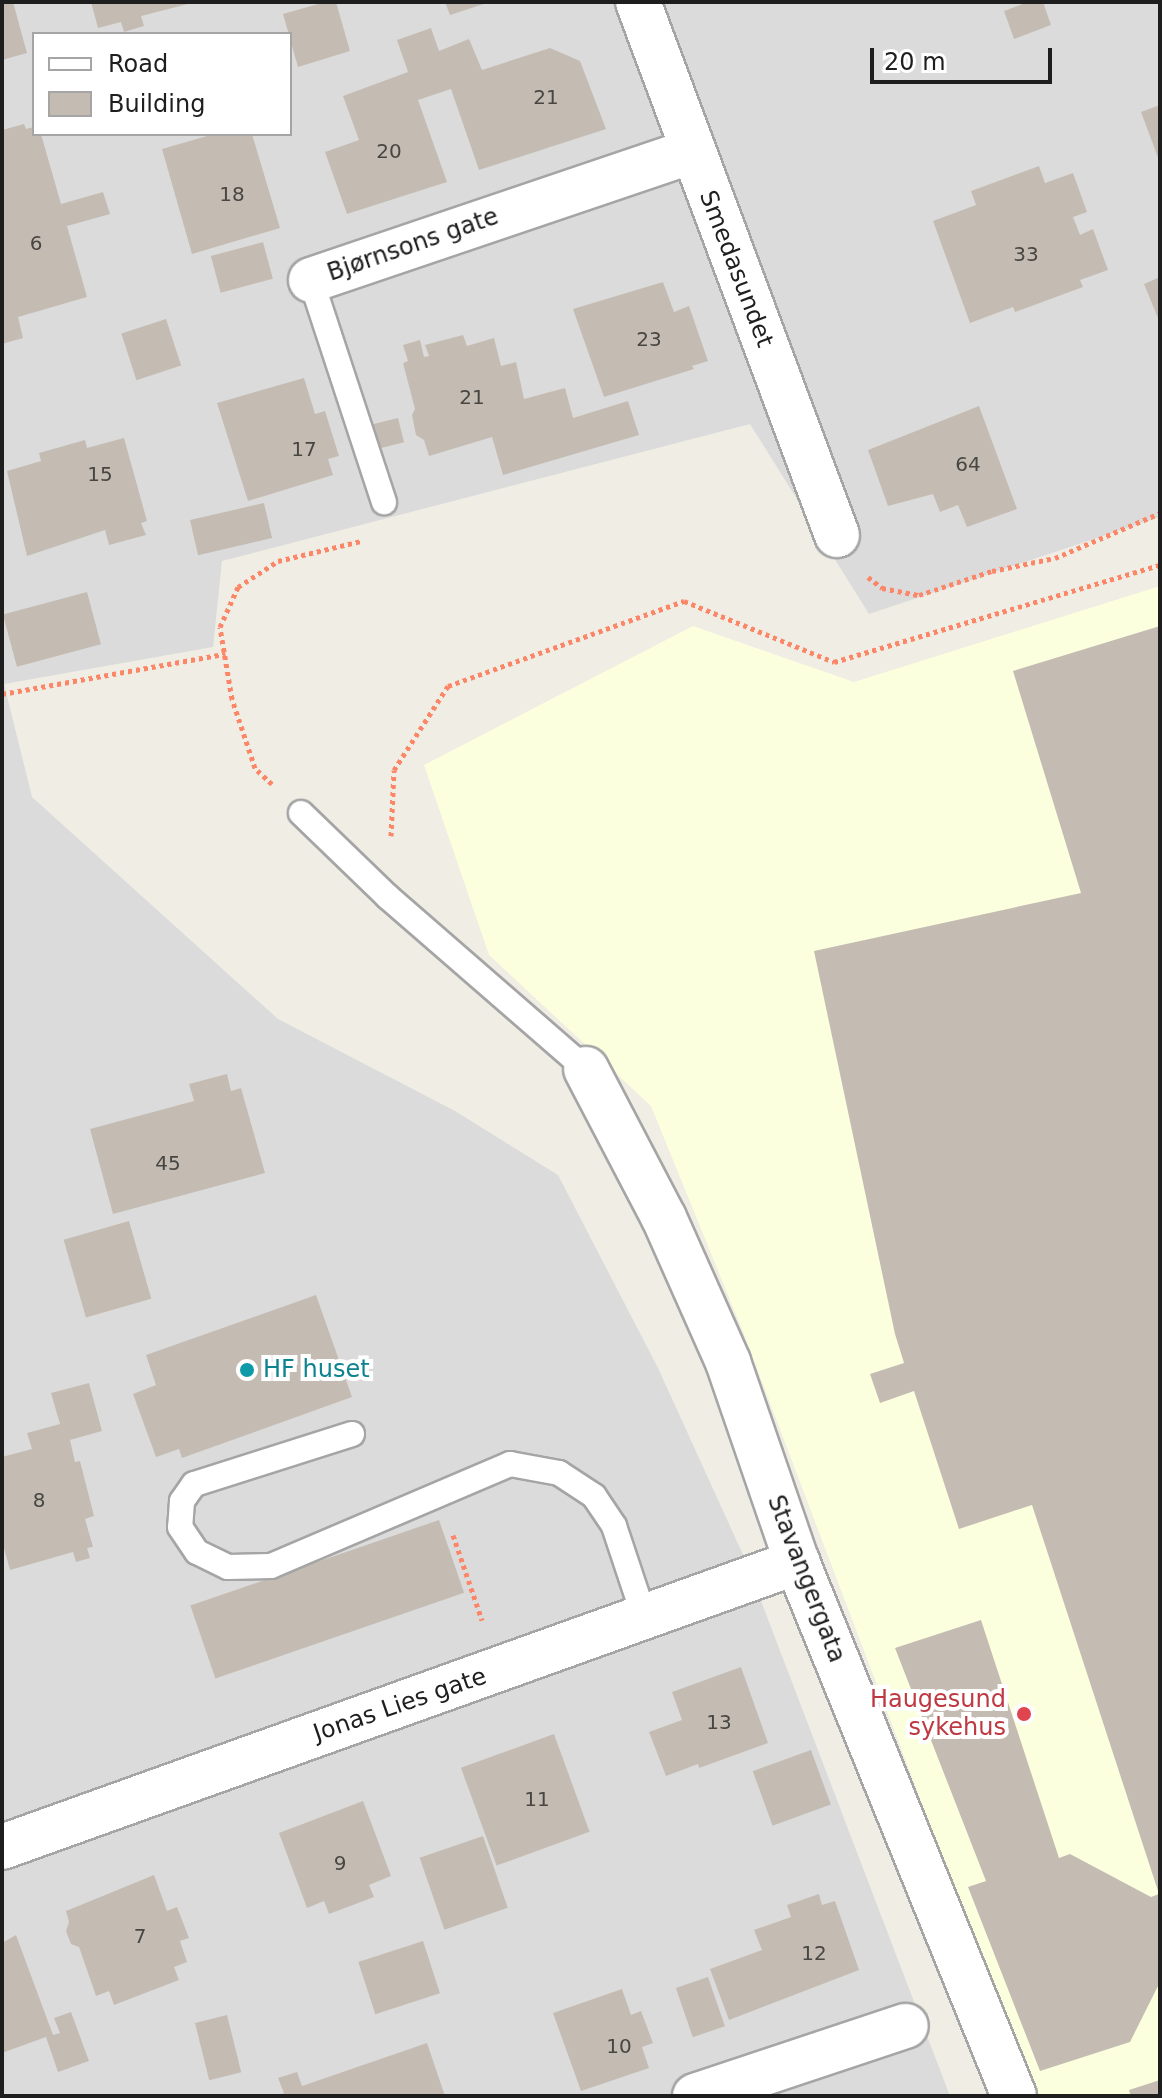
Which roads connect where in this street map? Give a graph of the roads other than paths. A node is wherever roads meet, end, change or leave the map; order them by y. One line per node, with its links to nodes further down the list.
1 (638, 2): 2 (street, Smedasundet)
2 (692, 151): 3 (street, Bjørnsons gate); 5 (street, Smedasundet)
3 (311, 280): 4 (lane, Bjørnsons gate)
4 (384, 502)
5 (837, 535)
6 (301, 813): 7 (lane)
7 (586, 1069): 9 (street, Stavangergata)
8 (352, 1434): 10 (lane)
9 (797, 1562): 10 (street, Jonas Lies gate); 14 (street, Stavangergata)
10 (645, 1619): 11 (street, Jonas Lies gate)
11 (2, 1847)
12 (906, 2026): 13 (street)
13 (695, 2096)
14 (1014, 2096)

